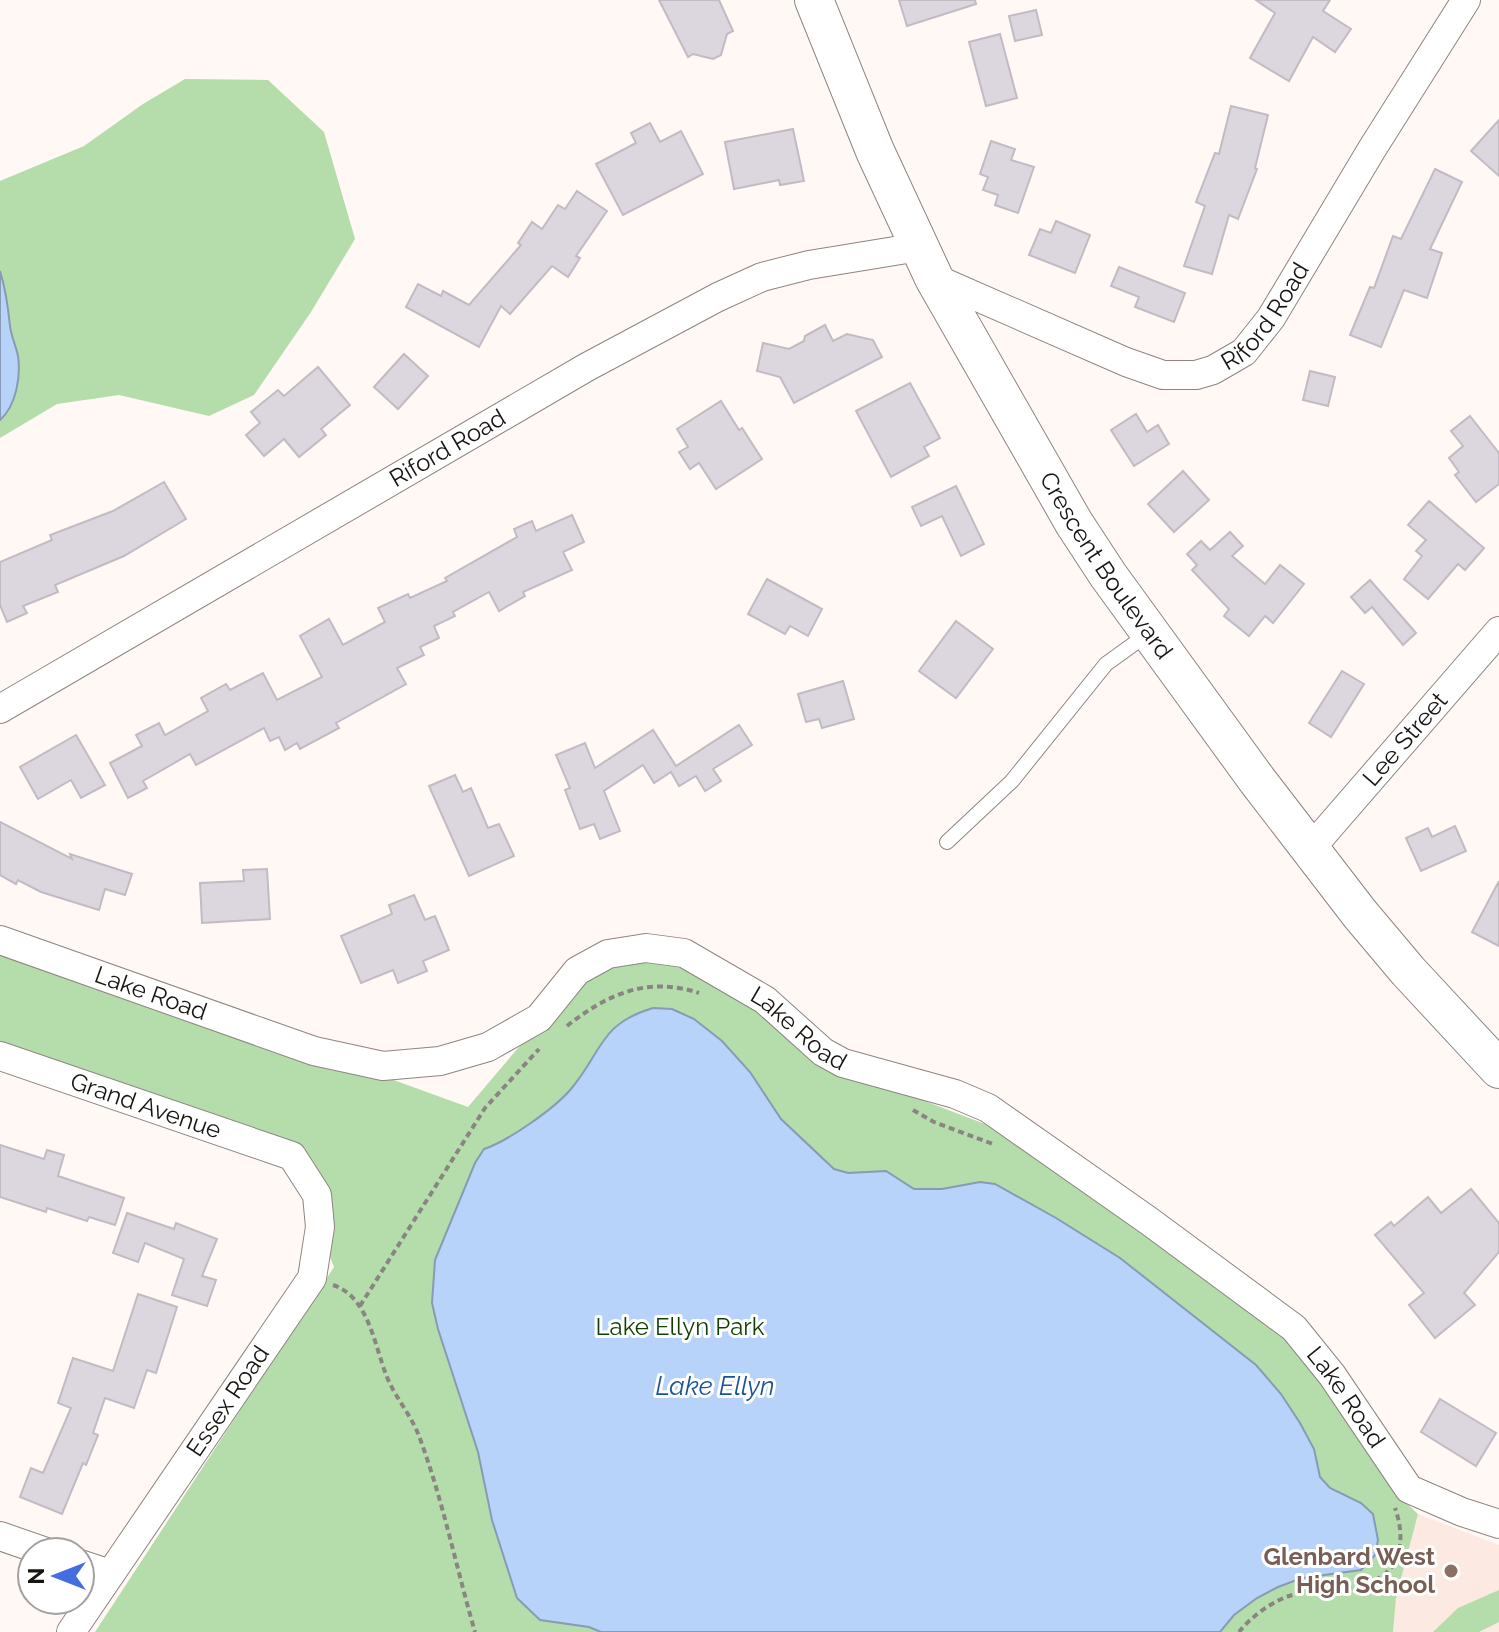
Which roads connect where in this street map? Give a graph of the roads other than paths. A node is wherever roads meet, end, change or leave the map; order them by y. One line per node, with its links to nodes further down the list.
1 (814, 0): 3 (street, Crescent Boulevard)
2 (1466, 0): 3 (street, Riford Road)
3 (926, 263): 5 (street, Crescent Boulevard); 6 (street, Riford Road)
4 (1499, 631): 8 (street, Lee Street)
5 (1149, 633): 7 (lane); 8 (street, Crescent Boulevard)
6 (0, 709)
7 (947, 842)
8 (1311, 848): 10 (street, Crescent Boulevard)
9 (0, 940): 13 (street, Lake Road)
10 (1492, 1052)
11 (0, 1056): 12 (street, Grand Avenue)
12 (292, 1156): 15 (street, Essex Road)
13 (1499, 1524)
14 (96, 1569): 15 (street)
15 (110, 1574): 16 (street, Essex Road)
16 (71, 1632)

